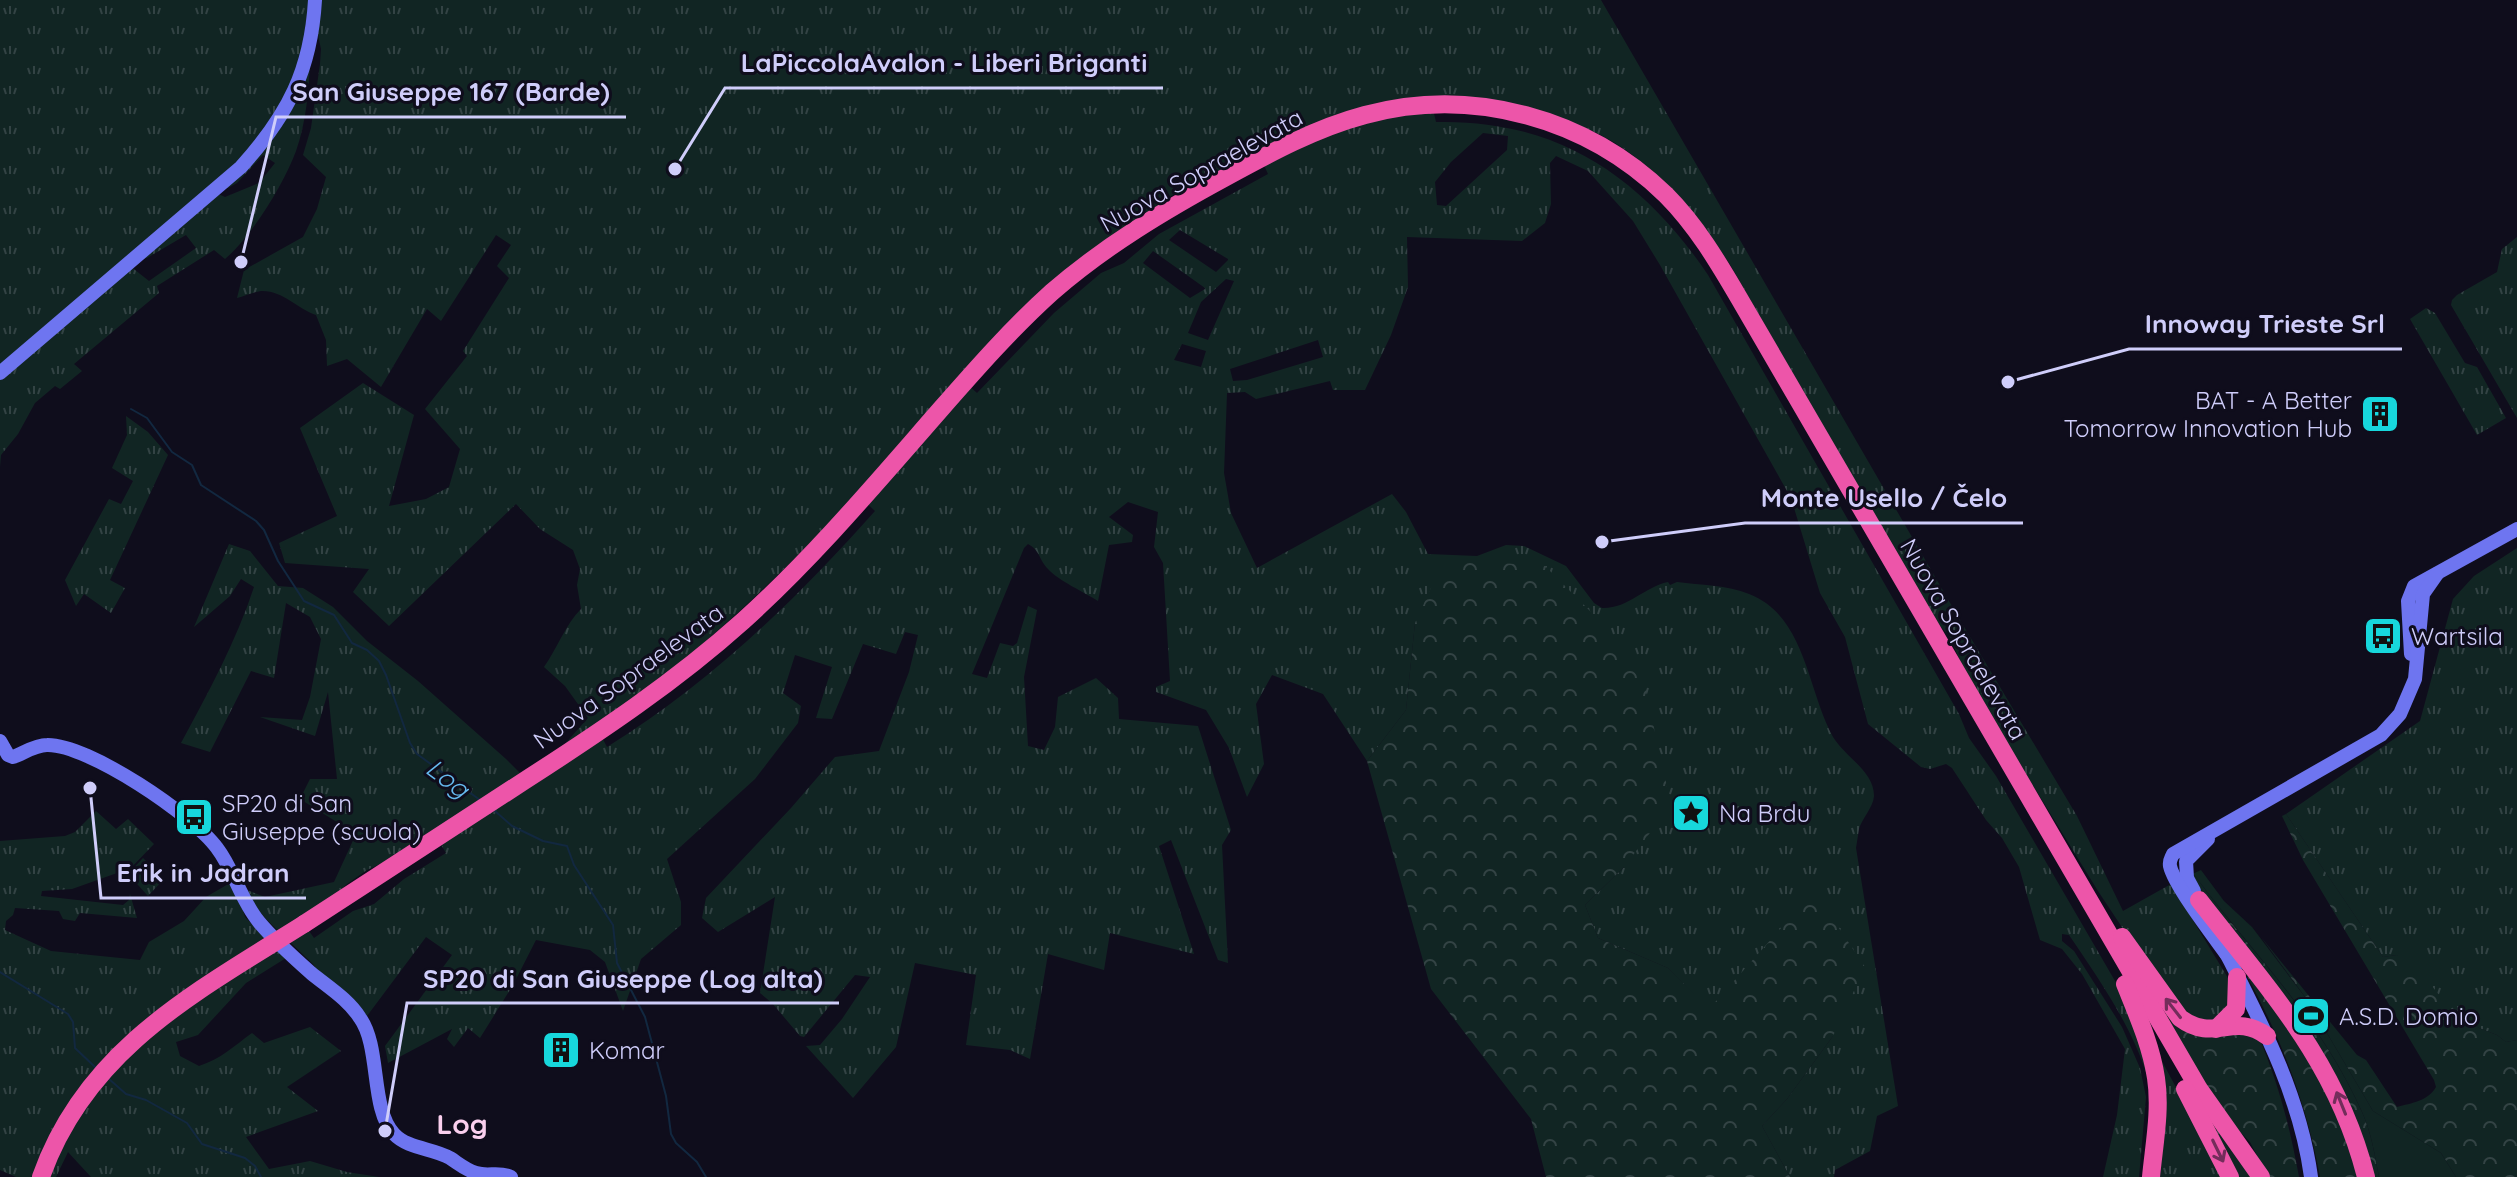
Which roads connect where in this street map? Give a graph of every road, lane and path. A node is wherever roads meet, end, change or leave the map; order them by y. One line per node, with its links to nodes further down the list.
1 (315, 0): 3 (street)
2 (1434, 109): 6 (highway, Nuova Sopraelevata); 9 (highway, Nuova Sopraelevata); 12 (highway, Nuova Sopraelevata)
3 (0, 373)
4 (2517, 529): 7 (street)
5 (0, 741): 17 (street)
6 (2010, 765): 13 (highway, one-way to 6); 20 (highway, Nuova Sopraelevata)
7 (2230, 821): 8 (street); 10 (street)
8 (2199, 900): 10 (street); 22 (highway, one-way to 8)
9 (307, 928): 15 (highway, Nuova Sopraelevata, bridge); 16 (highway, Nuova Sopraelevata)
10 (2227, 955): 11 (street)
11 (2237, 977): 13 (highway); 14 (street)
12 (2125, 984): 18 (highway); 19 (highway, Nuova Sopraelevata, one-way to 19)
13 (2216, 1029): 14 (highway)
14 (2267, 1036): 21 (street)
15 (41, 1177)
16 (52, 1177)
17 (511, 1177)
18 (2151, 1177)
19 (2230, 1177)
20 (2261, 1177)
21 (2311, 1177)
22 (2366, 1177)

